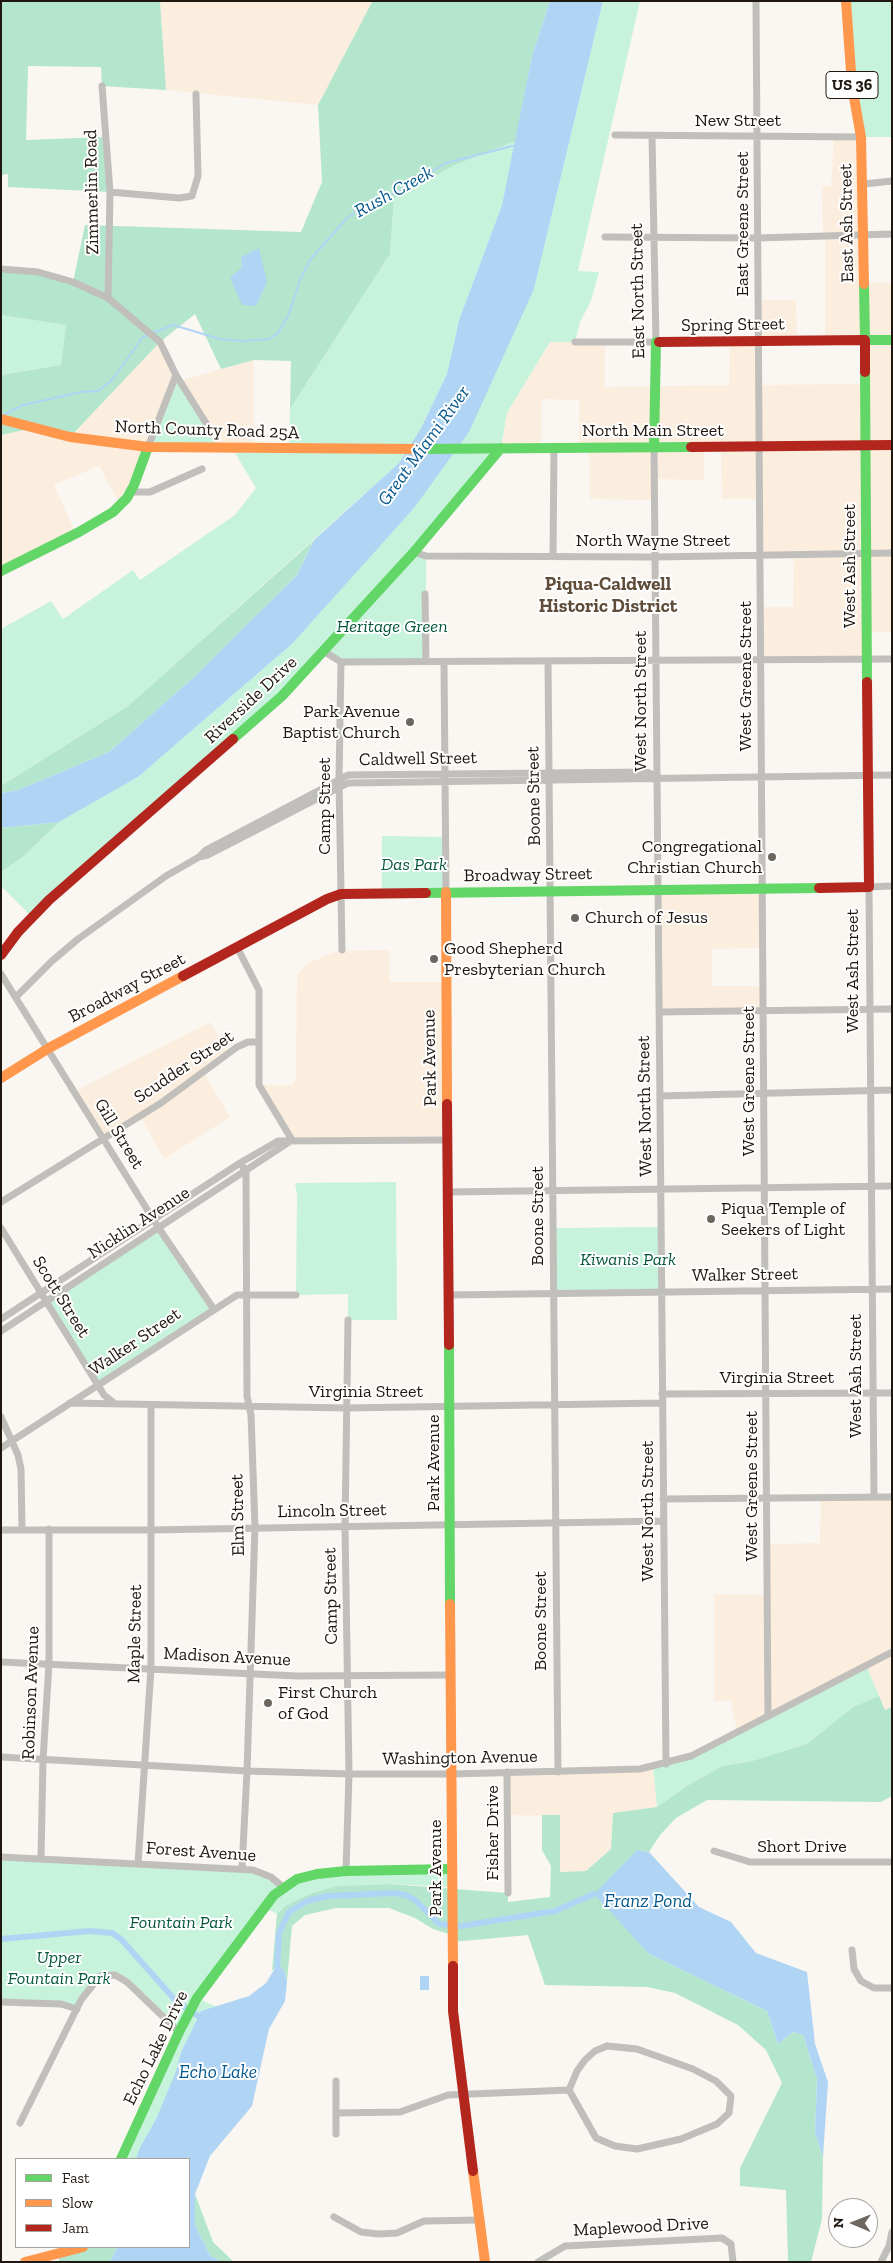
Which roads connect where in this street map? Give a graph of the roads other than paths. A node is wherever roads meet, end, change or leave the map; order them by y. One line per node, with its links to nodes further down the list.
1 (756, 1): 7 (street, East Greene Street)
2 (846, 1): 8 (street, East Ash Street / US 36)
3 (102, 86): 11 (street, Zimmerlin Road)
4 (196, 94): 11 (street)
5 (615, 135): 6 (street, New Street)
6 (652, 136): 7 (street, New Street); 15 (street, East North Street)
7 (757, 136): 8 (street, New Street); 16 (street, East Greene Street)
8 (861, 137): 10 (street, East Ash Street / US 36)
9 (892, 181): 10 (street)
10 (864, 184): 13 (street, East Ash Street / US 36)
11 (110, 192): 18 (street, Zimmerlin Road)
12 (892, 234): 13 (street)
13 (863, 235): 16 (street); 19 (street, East Ash Street / US 36)
14 (605, 237): 15 (street)
15 (654, 238): 16 (street); 23 (street, East North Street)
16 (758, 238): 21 (street, East Greene Street)
17 (1, 269): 18 (street)
18 (108, 298): 24 (street)
19 (865, 340): 20 (street, Spring Street); 21 (street, Spring Street); 27 (street, East Ash Street)
20 (892, 340)
21 (759, 341): 23 (street, Spring Street); 31 (street, East Greene Street)
22 (574, 342): 23 (street, Spring Street)
23 (656, 342): 30 (street, East North Street)
24 (176, 375): 26 (street); 29 (street)
25 (1, 419): 29 (street, North County Road 25A)
26 (206, 423)
27 (866, 445): 28 (street, North Main Street); 31 (street, North Main Street); 38 (street, West Ash Street)
28 (892, 445)
29 (148, 446): 34 (street, North County Road 25A); 36 (street)
30 (654, 446): 31 (street, North Main Street); 33 (street, North Main Street); 42 (street, West North Street)
31 (759, 446): 41 (street, West Greene Street)
32 (501, 448): 33 (street, North Main Street); 34 (street, North Main Street); 37 (street, Riverside Drive)
33 (554, 448): 40 (street)
34 (414, 450)
35 (202, 469): 36 (street)
36 (131, 492): 43 (street)
37 (414, 552): 40 (street, North Wayne Street); 45 (street, Riverside Drive)
38 (867, 553): 39 (street, North Wayne Street); 41 (street, North Wayne Street); 46 (street, West Ash Street)
39 (892, 553)
40 (553, 556): 42 (street, North Wayne Street)
41 (760, 556): 42 (street, North Wayne Street); 49 (street, West Greene Street)
42 (655, 557): 48 (street, West North Street)
43 (1, 571)
44 (425, 594): 52 (street)
45 (325, 652): 51 (street); 70 (street, Riverside Drive)
46 (867, 659): 47 (street); 49 (street); 54 (street, West Ash Street)
47 (892, 659)
48 (656, 660): 49 (street); 50 (street); 58 (street, West North Street)
49 (761, 660): 59 (street, West Greene Street)
50 (548, 661): 53 (street); 57 (street, Boone Street)
51 (341, 662): 52 (street); 60 (street, Camp Street)
52 (426, 662): 53 (street)
53 (444, 662): 56 (street, Park Avenue)
54 (868, 775): 55 (street, Caldwell Street); 59 (street, Caldwell Street); 62 (street, West Ash Street)
55 (892, 775)
56 (446, 777): 57 (street, Caldwell Street); 60 (street, Caldwell Street); 66 (street, Park Avenue)
57 (549, 777): 58 (street, Caldwell Street); 65 (street, Boone Street)
58 (657, 777): 59 (street, Caldwell Street); 64 (street, West North Street)
59 (762, 778): 63 (street, West Greene Street)
60 (339, 784): 67 (street, Camp Street); 72 (street, Caldwell Street)
61 (892, 886): 62 (street, Broadway Street)
62 (869, 887): 63 (street, Broadway Street); 73 (street, West Ash Street)
63 (762, 888): 64 (street, Broadway Street); 75 (street, West Greene Street)
64 (658, 890): 65 (street, Broadway Street); 76 (street, West North Street)
65 (550, 891): 66 (street, Broadway Street); 93 (street, Boone Street)
66 (446, 892): 67 (street, Broadway Street); 86 (street, Park Avenue)
67 (341, 894): 68 (street, Broadway Street); 69 (street, Camp Street)
68 (237, 947): 77 (street); 78 (street, Broadway Street)
69 (342, 950)
70 (1, 955)
71 (1, 974): 72 (street, Gill Street)
72 (16, 997): 78 (street, Gill Street)
73 (870, 1009): 74 (street); 75 (street); 80 (street, West Ash Street)
74 (892, 1009)
75 (763, 1010): 76 (street); 82 (street, West Greene Street)
76 (659, 1012): 83 (street, West North Street)
77 (258, 1042): 84 (street, Scudder Street); 85 (street)
78 (49, 1048): 79 (street, Broadway Street); 84 (street, Gill Street)
79 (1, 1078)
80 (870, 1090): 81 (street); 82 (street); 89 (street, West Ash Street)
81 (892, 1090)
82 (764, 1094): 83 (street); 91 (street, West Greene Street)
83 (660, 1096): 92 (street, West North Street)
84 (104, 1137): 95 (street, Scudder Street); 96 (street, Gill Street)
85 (292, 1140): 86 (street, Nicklin Avenue); 87 (street, Nicklin Avenue); 88 (street, Nicklin Avenue)
86 (447, 1140): 94 (street, Park Avenue)
87 (240, 1163): 88 (street); 96 (street, Nicklin Avenue)
88 (246, 1171): 97 (street, Nicklin Avenue); 104 (street, Elm Street)
89 (871, 1186): 90 (street); 91 (street); 99 (street, West Ash Street)
90 (892, 1186)
91 (764, 1188): 92 (street); 101 (street, West Greene Street)
92 (661, 1190): 93 (street); 102 (street, West North Street)
93 (553, 1191): 94 (street); 106 (street, Boone Street)
94 (448, 1192): 107 (street, Park Avenue)
95 (1, 1202)
96 (153, 1219): 97 (street, Gill Street); 103 (street, Nicklin Avenue)
97 (158, 1227): 108 (street, Nicklin Avenue); 109 (street, Gill Street)
98 (1, 1228): 103 (street, Scott Street)
99 (872, 1289): 100 (street, Walker Street); 101 (street, Walker Street); 114 (street, West Ash Street)
100 (892, 1289)
101 (765, 1291): 102 (street, Walker Street); 116 (street, West Greene Street)
102 (662, 1292): 106 (street, Walker Street); 117 (street, West North Street)
103 (41, 1293): 108 (street, Scott Street); 110 (street, Nicklin Avenue)
104 (246, 1294): 105 (street, Walker Street); 109 (street, Walker Street); 123 (street, Elm Street)
105 (296, 1294)
106 (554, 1294): 107 (street, Walker Street); 121 (street, Boone Street)
107 (448, 1295): 124 (street, Park Avenue)
108 (46, 1302): 112 (street, Nicklin Avenue); 113 (street, Scott Street)
109 (213, 1308): 113 (street, Walker Street)
110 (1, 1319)
111 (348, 1320): 125 (street, Camp Street)
112 (1, 1331)
113 (98, 1384): 118 (street, Walker Street); 120 (street, Scott Street)
114 (873, 1392): 115 (street, Virginia Street); 116 (street, Virginia Street); 129 (street, West Ash Street)
115 (892, 1392)
116 (766, 1393): 117 (street, Virginia Street); 132 (street, West Greene Street)
117 (662, 1394): 119 (street, West North Street)
118 (70, 1403): 120 (street, Virginia Street); 127 (street, Walker Street)
119 (662, 1403): 121 (street, Virginia Street); 131 (street, West North Street)
120 (115, 1404): 122 (street, Virginia Street)
121 (555, 1404): 124 (street, Virginia Street); 134 (street, Boone Street)
122 (150, 1405): 123 (street, Virginia Street); 141 (street, Maple Street)
123 (249, 1405): 125 (street, Virginia Street); 136 (street, Elm Street)
124 (450, 1407): 125 (street, Virginia Street); 135 (street, Park Avenue)
125 (346, 1408): 137 (street, Camp Street)
126 (1, 1417): 127 (street)
127 (12, 1441): 128 (street, Walker Street); 140 (street)
128 (1, 1448)
129 (874, 1497): 130 (street); 132 (street)
130 (892, 1497)
131 (663, 1499): 132 (street); 133 (street, West North Street)
132 (767, 1499): 149 (street, West Greene Street)
133 (663, 1521): 134 (street, Lincoln Street); 153 (street, West North Street)
134 (556, 1522): 135 (street, Lincoln Street); 156 (street, Boone Street)
135 (451, 1525): 137 (street, Lincoln Street); 147 (street, Park Avenue)
136 (255, 1527): 137 (street, Lincoln Street); 141 (street, Lincoln Street); 146 (street, Elm Street)
137 (345, 1527): 148 (street, Camp Street)
138 (49, 1529): 140 (street, Lincoln Street); 141 (street, Lincoln Street); 144 (street, Robinson Avenue)
139 (1, 1530): 140 (street, Lincoln Street)
140 (22, 1530)
141 (151, 1530): 145 (street, Maple Street)
142 (892, 1652): 149 (street, Washington Avenue)
143 (1, 1662): 144 (street, Madison Avenue)
144 (49, 1663): 145 (street, Madison Avenue); 151 (street, Robinson Avenue)
145 (150, 1668): 146 (street, Madison Avenue); 152 (street, Maple Street)
146 (251, 1674): 148 (street, Madison Avenue); 154 (street, Elm Street)
147 (451, 1675): 148 (street, Madison Avenue); 158 (street, Park Avenue)
148 (348, 1676): 157 (street, Camp Street)
149 (768, 1715): 153 (street, Washington Avenue)
150 (1, 1757): 151 (street, Washington Avenue)
151 (44, 1760): 152 (street, Washington Avenue); 161 (street, Robinson Avenue)
152 (146, 1764): 154 (street, Washington Avenue); 163 (street, Maple Street)
153 (666, 1764): 156 (street, Washington Avenue)
154 (247, 1771): 157 (street, Washington Avenue); 164 (street, Elm Street)
155 (507, 1772): 156 (street, Washington Avenue); 158 (street, Washington Avenue); 168 (street, Fisher Drive)
156 (558, 1772)
157 (349, 1774): 158 (street, Washington Avenue); 166 (street, Camp Street)
158 (453, 1774): 165 (street, Park Avenue)
159 (714, 1851): 162 (street, Short Drive)
160 (1, 1857): 161 (street, Forest Avenue)
161 (42, 1858): 163 (street, Forest Avenue)
162 (892, 1862)
163 (138, 1864): 164 (street, Forest Avenue)
164 (242, 1869): 167 (street, Forest Avenue)
165 (451, 1870): 166 (street); 176 (street, Park Avenue)
166 (346, 1871): 167 (street)
167 (283, 1887): 173 (street, Echo Lake Drive)
168 (508, 1893)
169 (852, 1950): 170 (street)
170 (892, 1988)
171 (1, 2002): 172 (street)
172 (77, 2009): 173 (street); 178 (street)
173 (179, 2032): 180 (street, Echo Lake Drive)
174 (336, 2081): 177 (street)
175 (569, 2090): 175 (street); 176 (street)
176 (466, 2093): 177 (street); 182 (street, Park Avenue)
177 (337, 2113): 179 (street)
178 (20, 2123)
179 (336, 2134)
180 (122, 2158)
181 (334, 2217): 182 (street)
182 (480, 2220): 186 (street, Park Avenue)
183 (892, 2232): 189 (street)
184 (78, 2248): 185 (street)
185 (25, 2262)
186 (485, 2262)
187 (538, 2262): 188 (street, Maplewood Drive)
188 (733, 2262)
189 (881, 2262)

